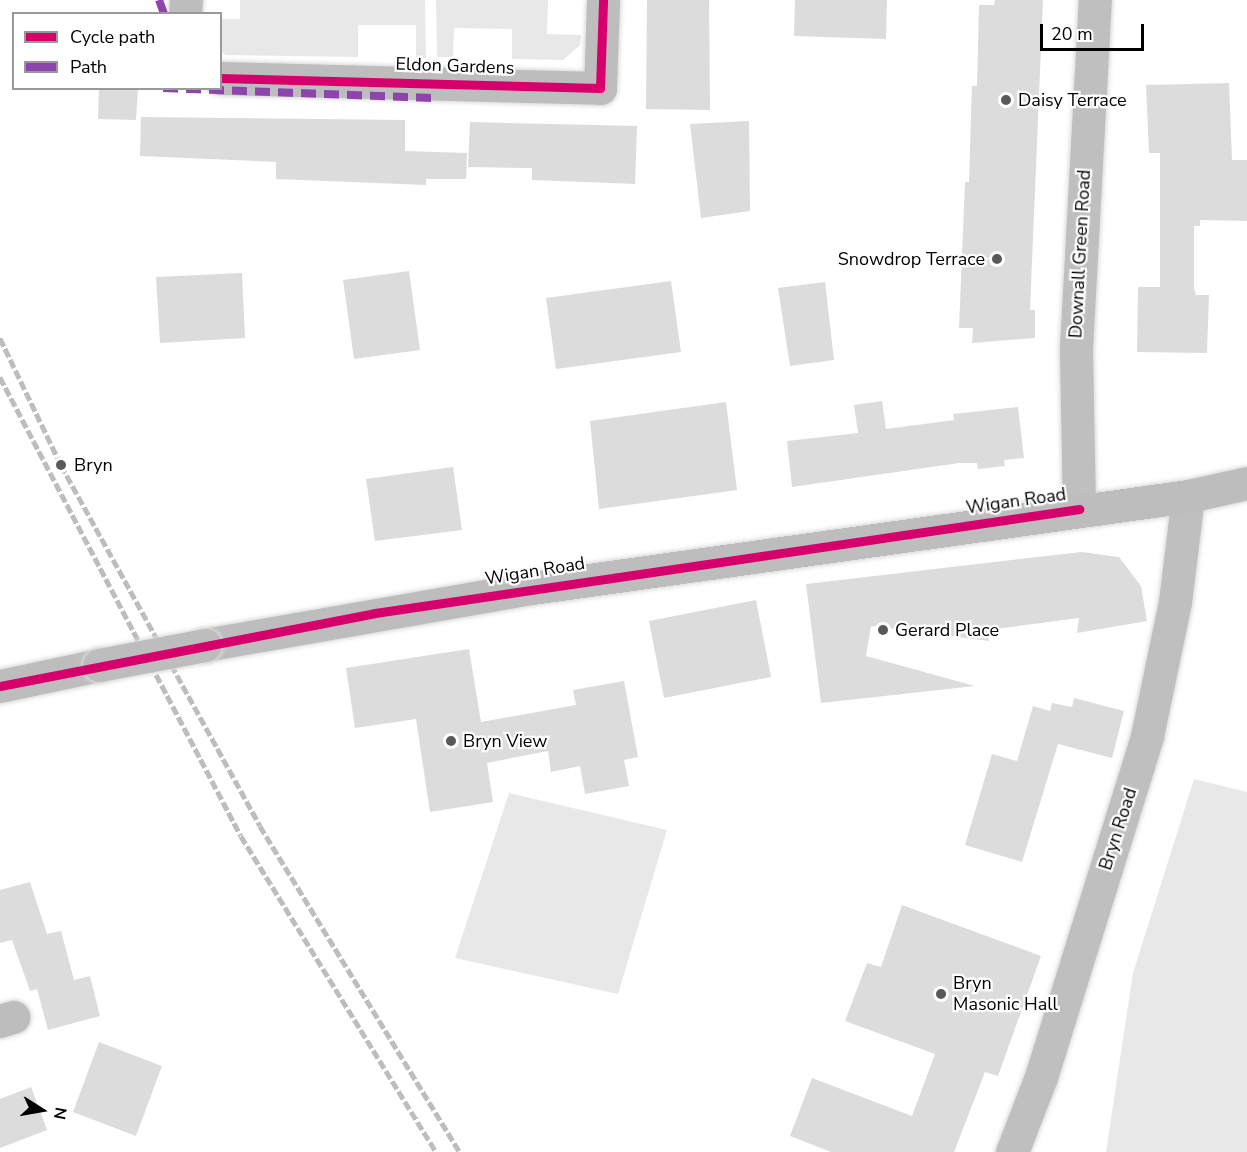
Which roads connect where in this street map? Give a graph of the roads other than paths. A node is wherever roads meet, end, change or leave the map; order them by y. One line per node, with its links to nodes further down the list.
1 (603, 0): 3 (main road, Eldon Gardens)
2 (1095, 0): 6 (main road, Downall Green Road)
3 (222, 78)
4 (1247, 483): 5 (main road, Wigan Road)
5 (1188, 496): 6 (main road, Wigan Road); 8 (main road, Bryn Road)
6 (1079, 509): 7 (main road, Wigan Road, bridge)
7 (0, 686)
8 (1012, 1152)

